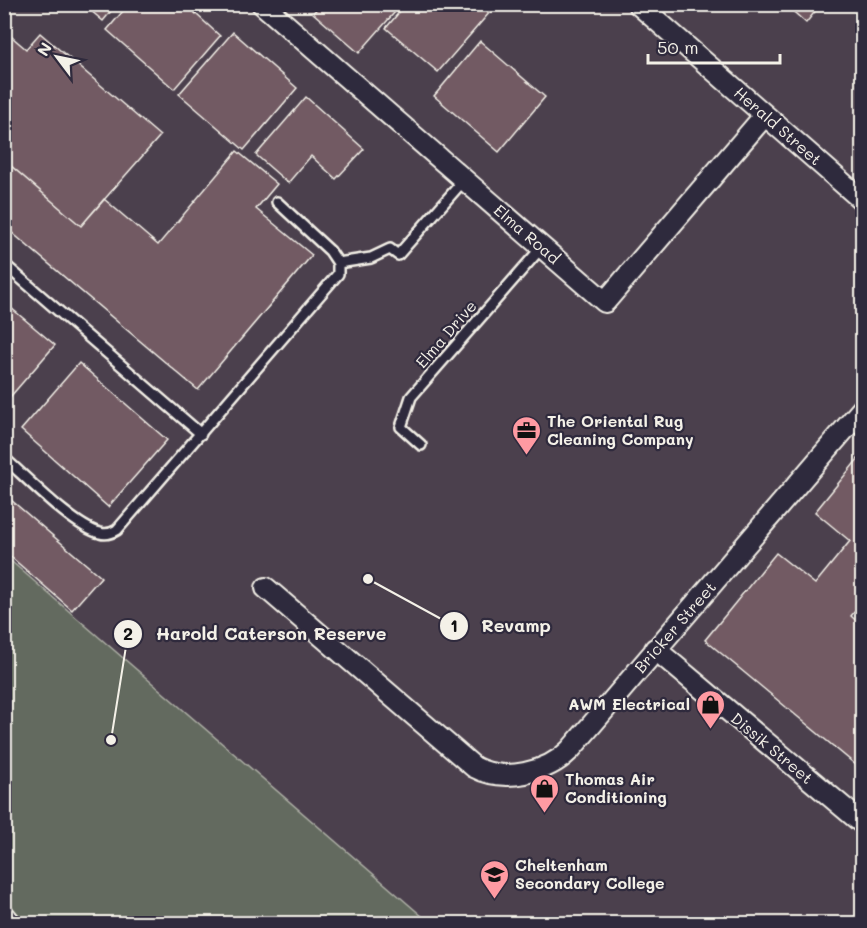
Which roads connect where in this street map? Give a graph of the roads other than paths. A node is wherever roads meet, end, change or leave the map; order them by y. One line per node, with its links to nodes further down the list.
1 (262, 4): 4 (street, Elma Road)
2 (639, 4): 3 (street, Herald Street)
3 (765, 115): 5 (street, Herald Street); 7 (street, Elma Road)
4 (464, 180): 7 (street, Elma Road); 8 (lane)
5 (862, 200)
6 (277, 202): 8 (lane)
7 (542, 247): 12 (lane, Elma Drive)
8 (339, 263): 11 (lane)
9 (4, 264): 11 (lane)
10 (862, 409): 15 (street, Bricker Street)
11 (201, 434): 13 (lane)
12 (421, 445)
13 (4, 458)
14 (267, 588): 15 (street, Bricker Street)
15 (655, 650): 16 (street, Dissik Street)
16 (862, 823)
17 (4, 907): 18 (lane)
18 (18, 924)

